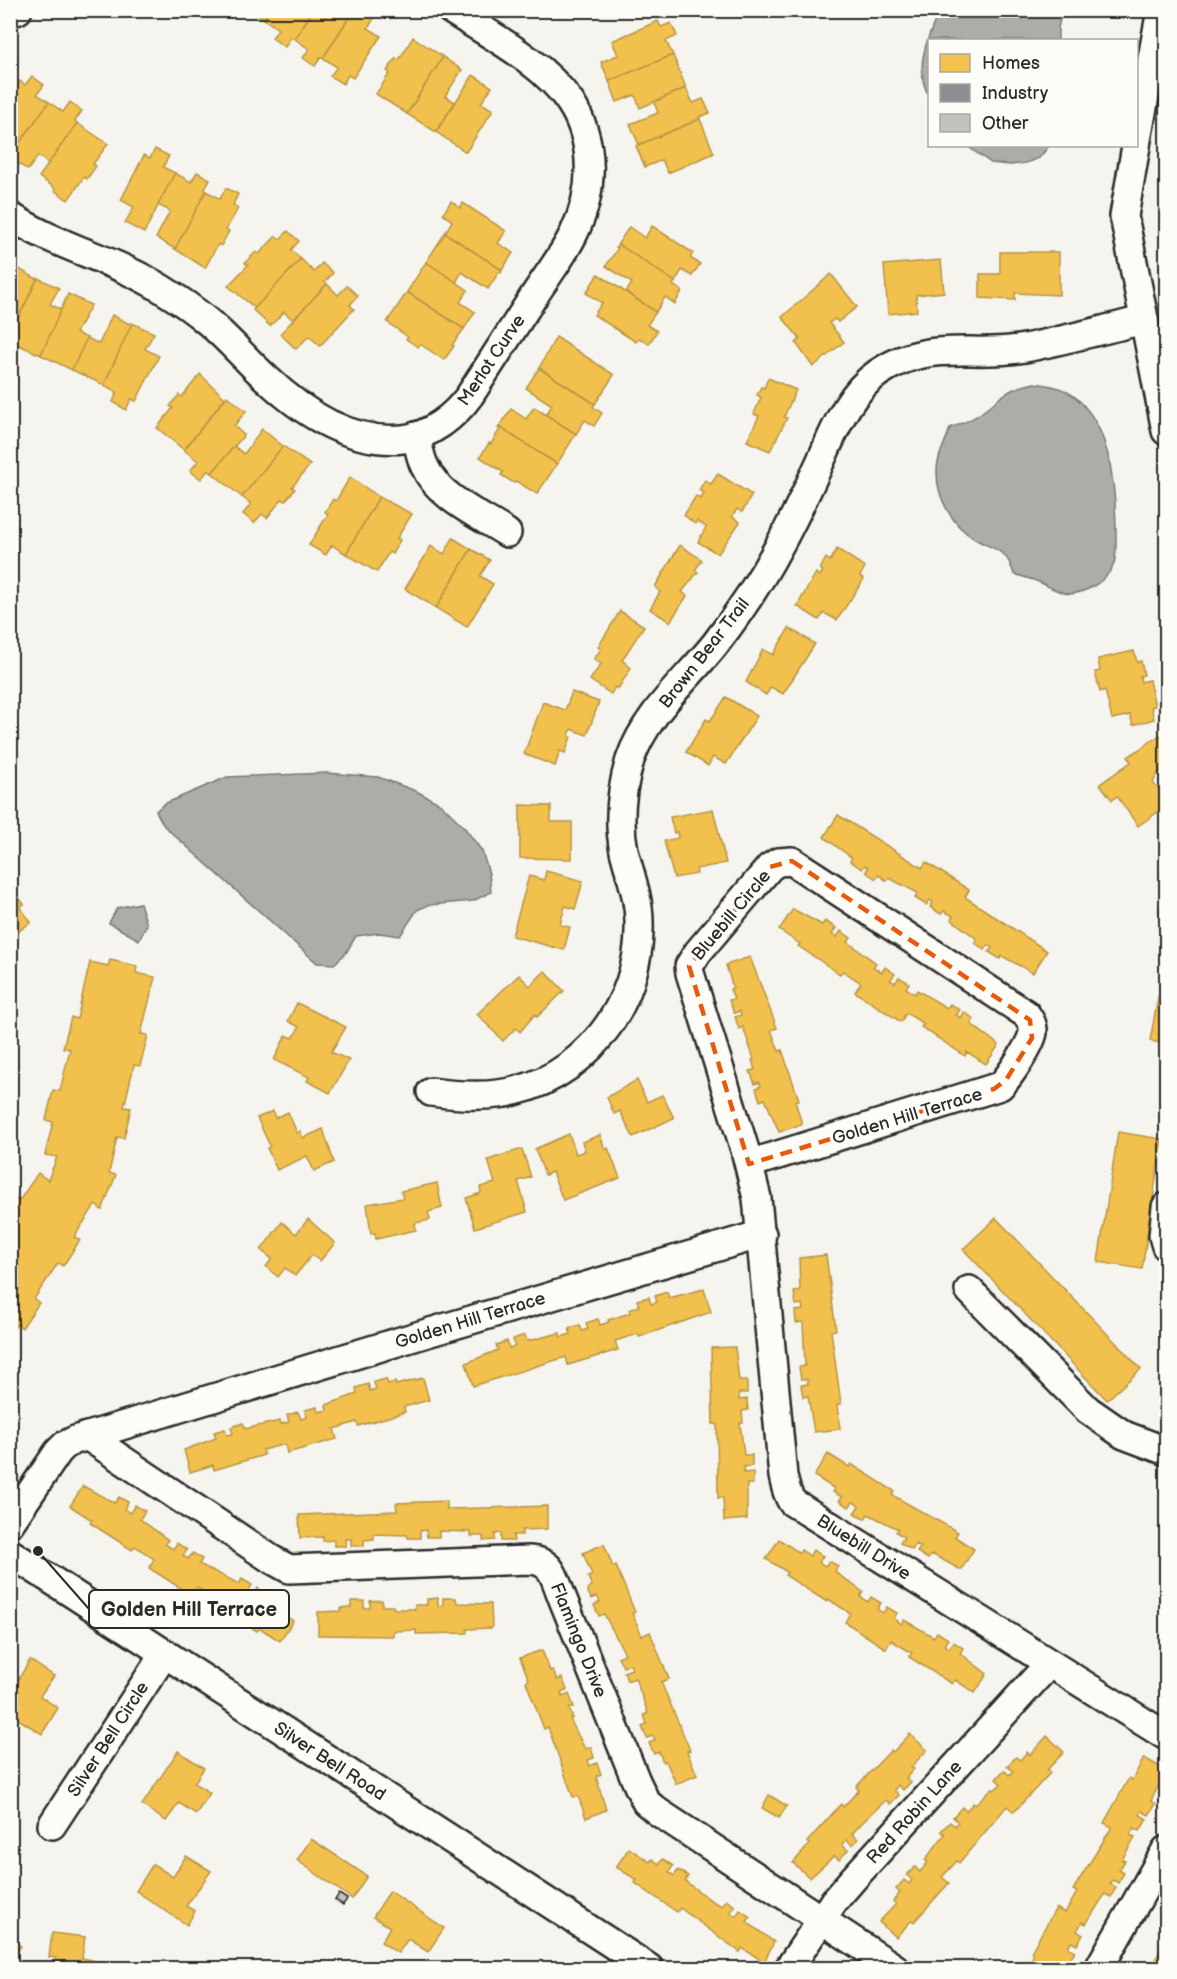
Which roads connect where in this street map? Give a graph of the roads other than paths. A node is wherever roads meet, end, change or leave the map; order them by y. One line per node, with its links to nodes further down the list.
1 (18, 10): 4 (street)
2 (451, 10): 10 (street, Merlot Curve)
3 (1161, 10): 5 (street)
4 (10, 13)
5 (1138, 134)
6 (1136, 147): 8 (street)
7 (10, 216): 10 (street, Merlot Curve)
8 (1144, 320): 9 (street); 13 (street, Brown Bear Trail)
9 (1167, 431)
10 (416, 436): 11 (street)
11 (507, 533)
12 (1033, 1028): 14 (street, Golden Hill Terrace); 14 (street, Bluebill Circle)
13 (431, 1092)
14 (749, 1164): 16 (street, Bluebill Circle)
15 (1167, 1207): 17 (street)
16 (762, 1234): 19 (street, Golden Hill Terrace); 24 (street, Bluebill Drive)
17 (1167, 1246)
18 (969, 1290): 20 (street)
19 (87, 1436): 21 (street, Golden Hill Terrace); 28 (street, Flamingo Drive)
20 (1167, 1451)
21 (10, 1523)
22 (10, 1553): 23 (street, Silver Bell Road)
23 (165, 1653): 26 (street, Silver Bell Circle); 29 (street, Silver Bell Road)
24 (1048, 1664): 25 (street, Bluebill Drive); 28 (street, Red Robin Lane)
25 (1167, 1736)
26 (52, 1825)
27 (1167, 1850): 32 (street)
28 (821, 1920): 30 (street, Red Robin Lane); 31 (street, Flamingo Drive)
29 (643, 1967)
30 (789, 1968)
31 (895, 1968)
32 (1098, 1968)

